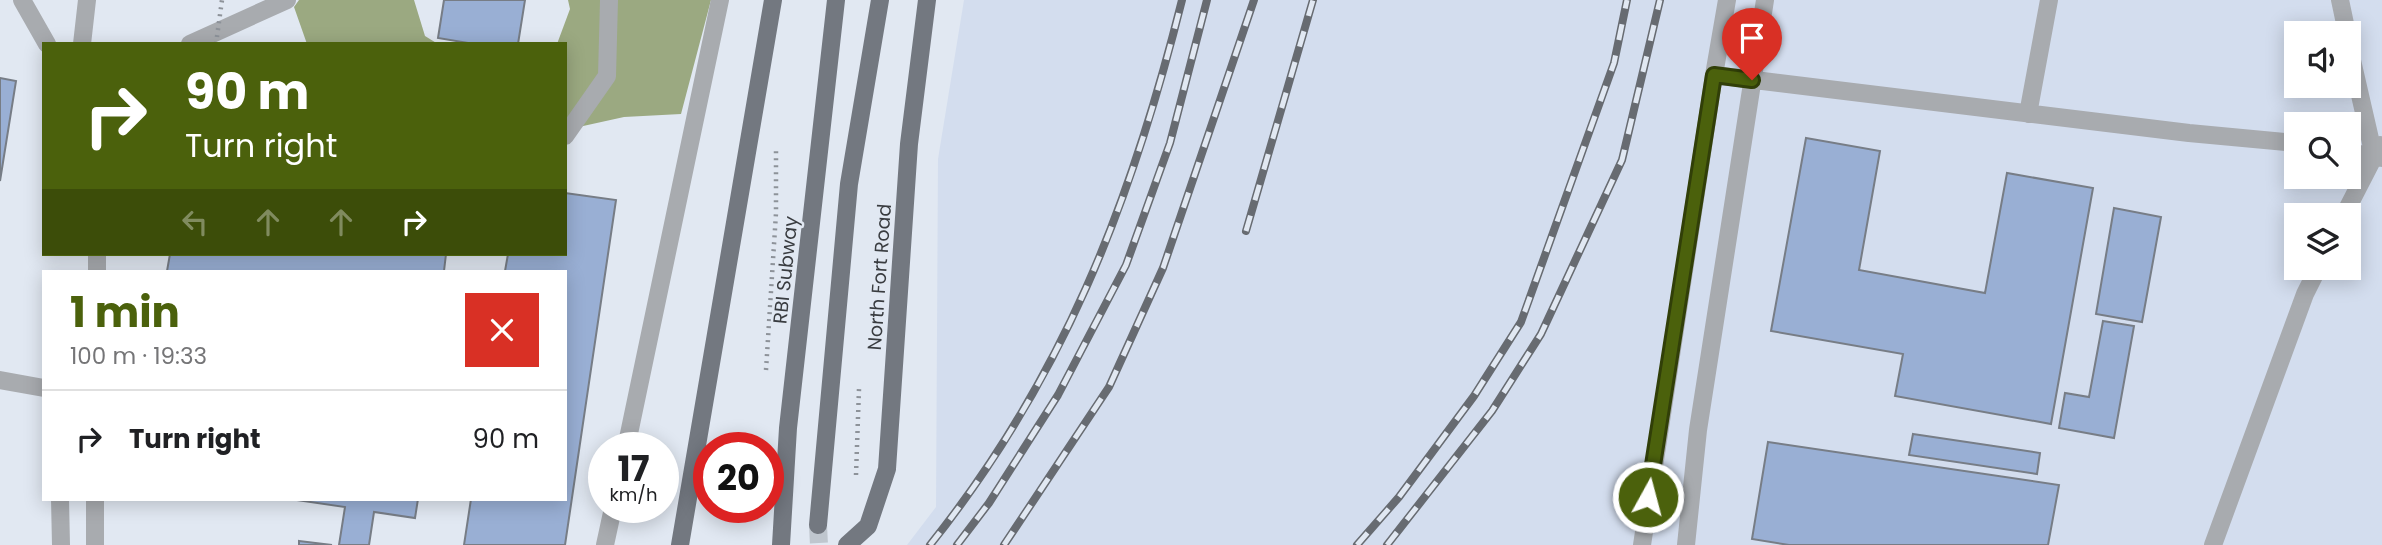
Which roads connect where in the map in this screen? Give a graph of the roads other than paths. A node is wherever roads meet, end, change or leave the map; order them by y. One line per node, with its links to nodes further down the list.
1 (22, 0): 15 (lane)
2 (88, 0): 16 (lane)
3 (287, 0): 17 (lane)
4 (609, 0): 22 (lane)
5 (720, 0): 30 (lane)
6 (773, 0): 38 (main road)
7 (836, 0): 39 (main road, RBI Subway)
8 (880, 0): 34 (main road)
9 (927, 0): 40 (main road, North Fort Road)
10 (1727, 0): 18 (lane)
11 (1765, 0): 19 (lane)
12 (2049, 0): 21 (lane)
13 (2340, 0): 14 (lane)
14 (2344, 21)
15 (46, 42)
16 (82, 42)
17 (194, 42)
18 (1714, 75): 19 (lane); 41 (lane)
19 (1752, 80): 21 (lane); 42 (lane)
20 (2361, 89): 25 (lane)
21 (2028, 114): 23 (lane)
22 (567, 133)
23 (2284, 142)
24 (2361, 152): 25 (lane)
25 (2379, 152): 26 (lane)
26 (2351, 203)
27 (2312, 280): 43 (lane)
28 (0, 380): 29 (lane)
29 (42, 388)
30 (629, 432)
31 (60, 501): 35 (lane)
32 (95, 501): 36 (lane)
33 (610, 523): 37 (lane)
34 (818, 525)
35 (61, 545)
36 (95, 545)
37 (605, 545)
38 (680, 545)
39 (781, 545)
40 (847, 545)
41 (1642, 545)
42 (1686, 545)
43 (2213, 545)

